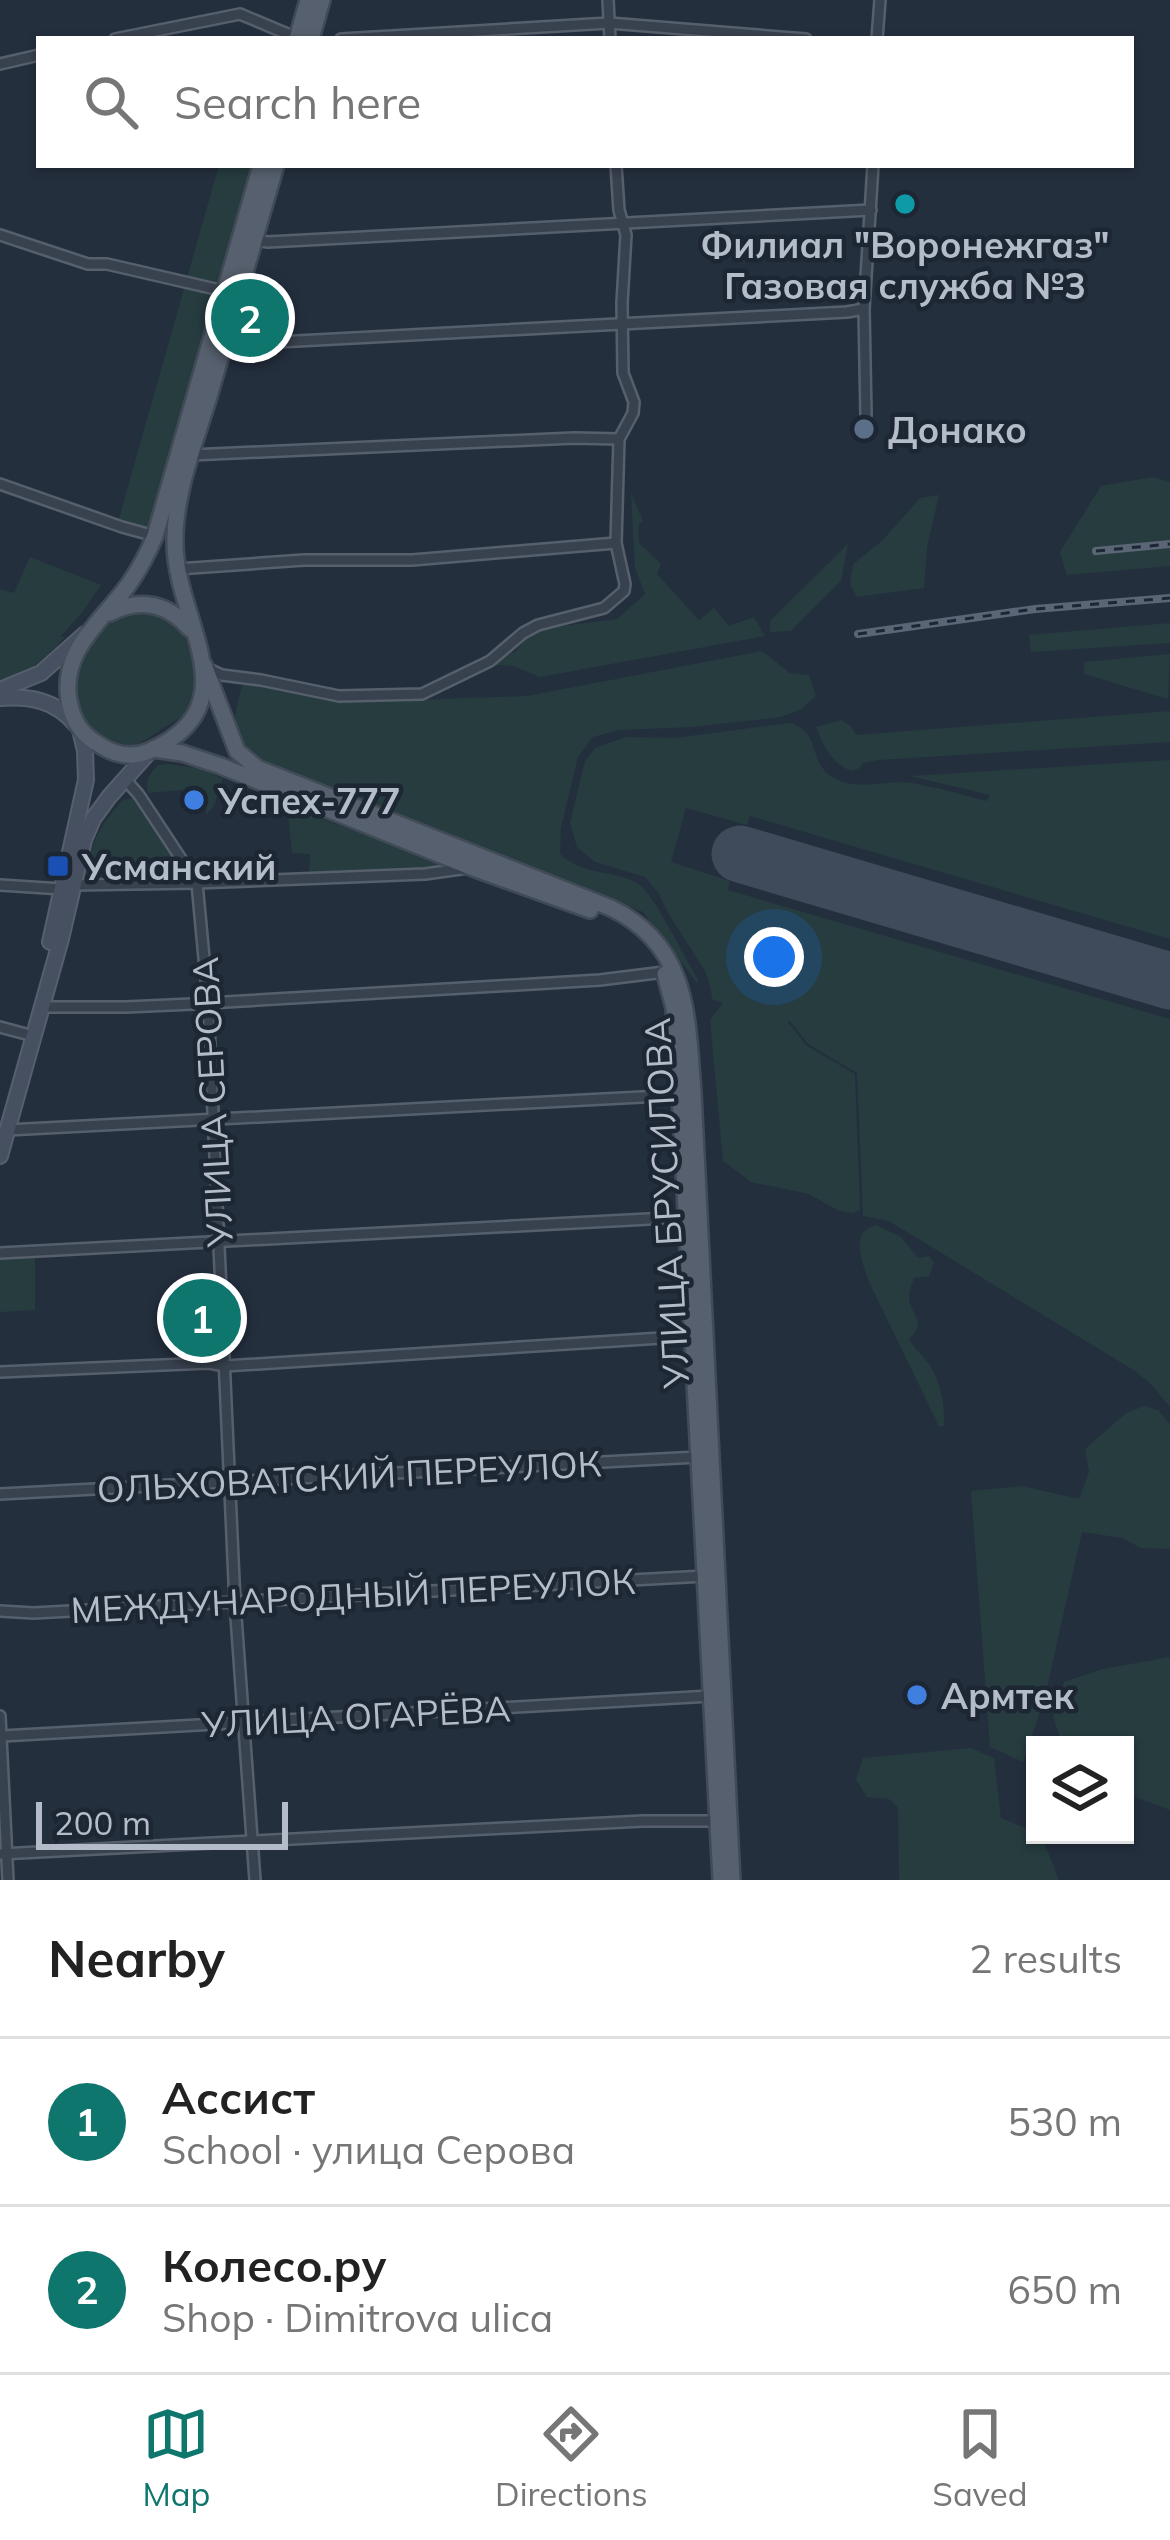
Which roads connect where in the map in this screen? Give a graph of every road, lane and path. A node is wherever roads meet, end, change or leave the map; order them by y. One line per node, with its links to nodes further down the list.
1 (308, 0): 8 (main road)
2 (322, 0): 9 (main road)
3 (608, 0): 5 (street)
4 (880, 0): 13 (street)
5 (610, 23): 10 (street); 11 (street); 12 (street)
6 (130, 36): 7 (street)
7 (290, 36)
8 (298, 36)
9 (312, 36)
10 (391, 36)
11 (610, 36)
12 (769, 36)
13 (878, 36)
14 (36, 57): 15 (street)
15 (0, 64)
16 (260, 168): 24 (main road)
17 (275, 168): 23 (main road)
18 (616, 168): 21 (street)
19 (873, 168): 20 (street)
20 (872, 210): 21 (street); 25 (street)
21 (622, 221): 23 (street); 26 (street)
22 (0, 236): 24 (street)
23 (254, 240): 27 (main road)
24 (224, 291): 32 (main road)
25 (864, 308): 26 (street); 28 (street)
26 (622, 323): 27 (street); 29 (street)
27 (227, 336): 30 (main road)
28 (866, 415)
29 (619, 439): 30 (street); 33 (street)
30 (191, 455): 34 (main road)
31 (0, 484): 32 (street)
32 (154, 536): 35 (main road)
33 (616, 543): 34 (street); 37 (street)
34 (177, 569): 36 (main road)
35 (98, 622): 36 (main road); 38 (main road); 39 (main road)
36 (194, 637): 37 (main road)
37 (204, 665): 40 (main road); 64 (main road, УЛИЦА БРУСИЛОВА)
38 (0, 694): 39 (main road)
39 (79, 728): 40 (main road); 45 (main road)
40 (152, 750): 41 (main road); 42 (main road, УЛИЦА БРУСИЛОВА)
41 (124, 778): 43 (street, УЛИЦА СЕРОВА); 45 (main road)
42 (473, 868): 43 (street); 46 (main road, УЛИЦА БРУСИЛОВА)
43 (197, 883): 45 (street); 47 (street, УЛИЦА СЕРОВА)
44 (0, 885): 45 (street)
45 (67, 887): 48 (main road); 50 (main road)
46 (664, 972): 47 (street); 51 (main road, УЛИЦА БРУСИЛОВА)
47 (208, 1001): 48 (street); 52 (street, УЛИЦА СЕРОВА)
48 (42, 1007): 53 (main road)
49 (0, 1028): 50 (street)
50 (26, 1034): 53 (main road)
51 (680, 1095): 52 (street); 55 (main road, УЛИЦА БРУСИЛОВА)
52 (212, 1121): 53 (street); 56 (street, УЛИЦА СЕРОВА)
53 (4, 1128): 54 (main road)
54 (0, 1156)
55 (687, 1217): 56 (street); 58 (main road, УЛИЦА БРУСИЛОВА)
56 (220, 1243): 57 (street); 59 (street, УЛИЦА СЕРОВА)
57 (0, 1253)
58 (693, 1336): 59 (street); 61 (main road, УЛИЦА БРУСИЛОВА)
59 (225, 1366): 60 (street); 62 (street, УЛИЦА СЕРОВА)
60 (0, 1372)
61 (698, 1457): 62 (street, ОЛЬХОВАТСКИЙ ПЕРЕУЛОК); 64 (main road, УЛИЦА БРУСИЛОВА)
62 (232, 1482): 63 (street, ОЛЬХОВАТСКИЙ ПЕРЕУЛОК); 66 (street, УЛИЦА СЕРОВА)
63 (0, 1494)
64 (708, 1516): 65 (main road, УЛИЦА БРУСИЛОВА); 78 (main road, УЛИЦА БРУСИЛОВА)
65 (705, 1576): 66 (street, МЕЖДУНАРОДНЫЙ ПЕРЕУЛОК); 68 (main road, УЛИЦА БРУСИЛОВА)
66 (235, 1603): 67 (street, МЕЖДУНАРОДНЫЙ ПЕРЕУЛОК); 70 (street, УЛИЦА СЕРОВА)
67 (0, 1611)
68 (711, 1696): 70 (street, УЛИЦА ОГАРЁВА); 72 (main road, УЛИЦА БРУСИЛОВА)
69 (0, 1716): 71 (street)
70 (245, 1722): 71 (street, УЛИЦА ОГАРЁВА); 73 (street, УЛИЦА СЕРОВА)
71 (2, 1736): 74 (street)
72 (718, 1821): 73 (street); 77 (main road, УЛИЦА БРУСИЛОВА)
73 (253, 1842): 74 (street); 76 (street, УЛИЦА СЕРОВА)
74 (3, 1854): 75 (street)
75 (8, 1880)
76 (255, 1880)
77 (721, 1880)
78 (732, 1880)

